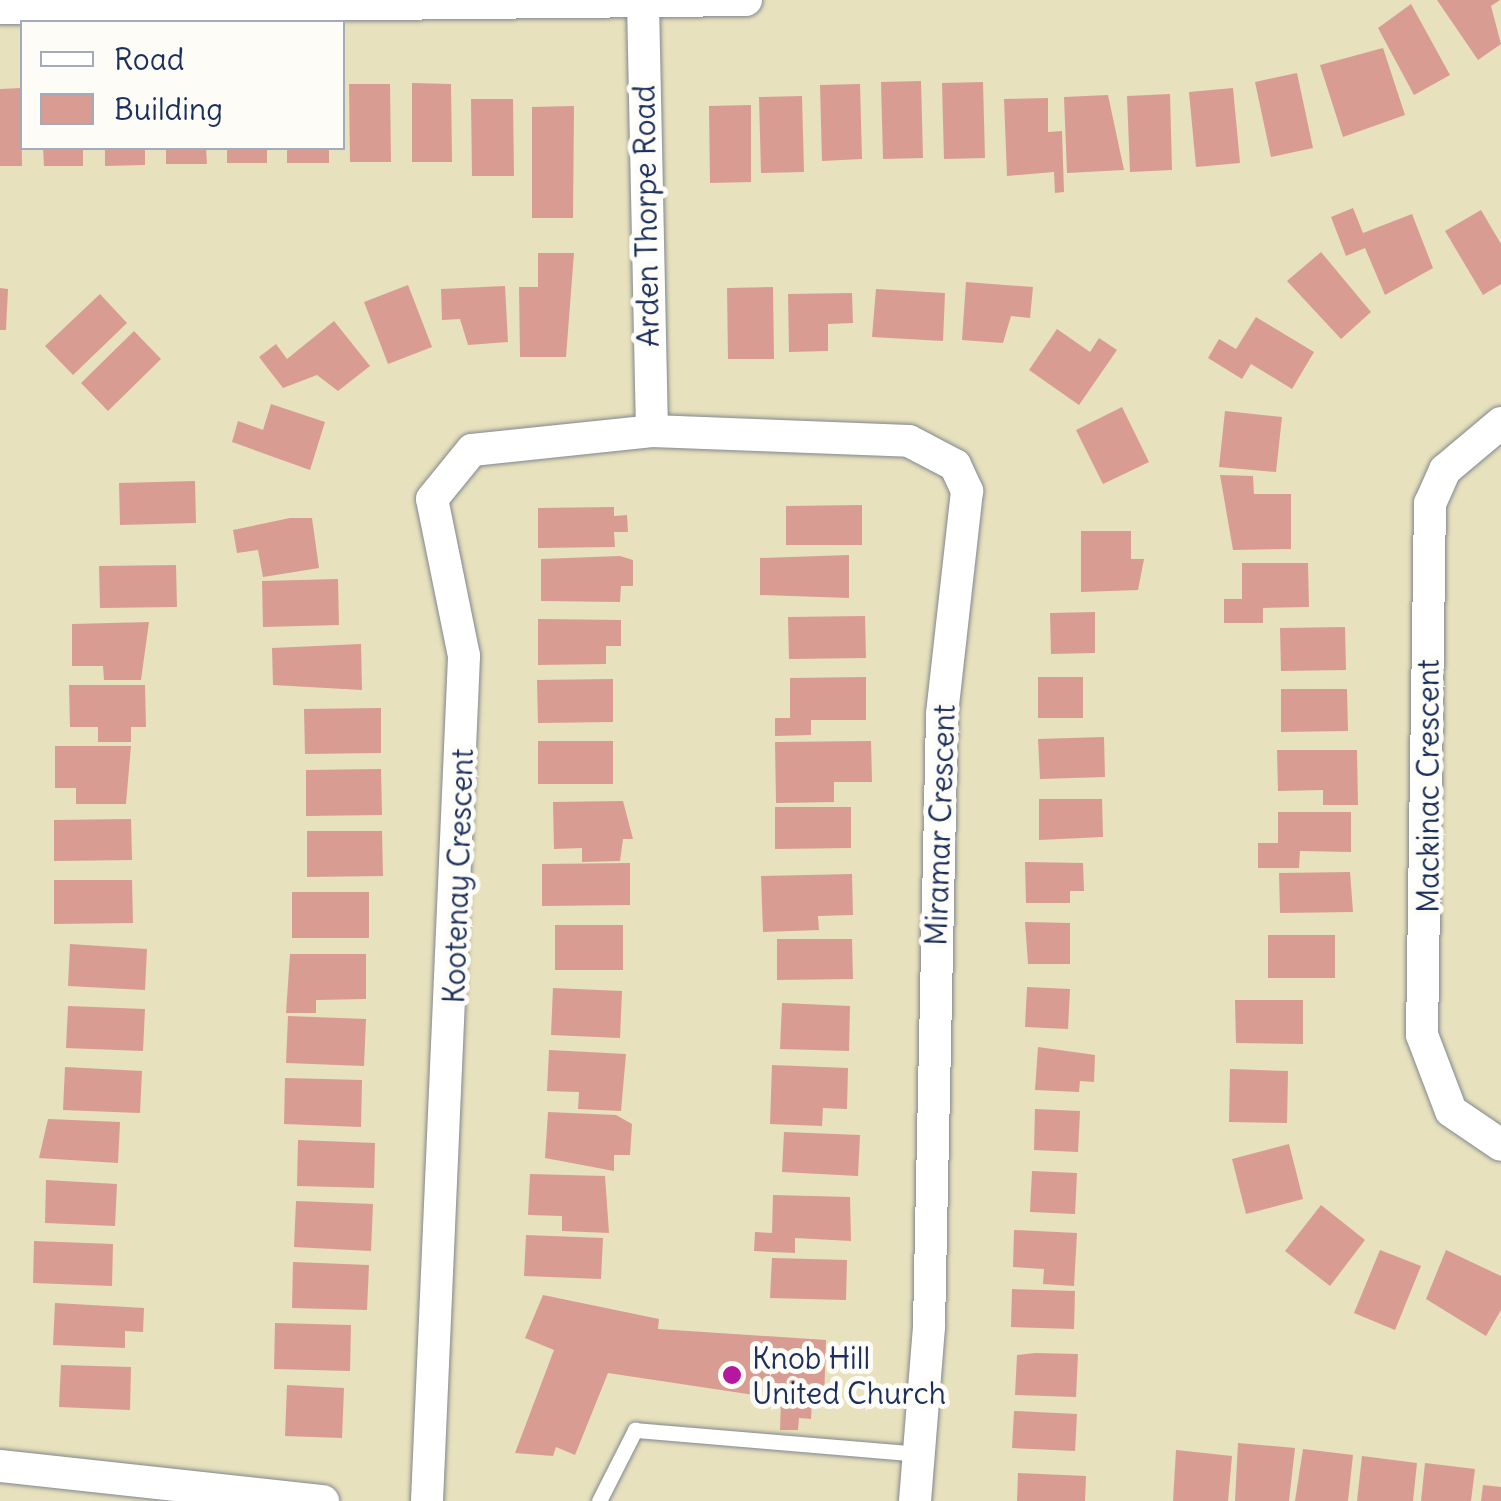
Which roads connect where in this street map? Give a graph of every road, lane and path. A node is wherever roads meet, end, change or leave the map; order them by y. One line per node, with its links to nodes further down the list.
1 (746, 0): 2 (street)
2 (643, 2): 3 (street); 6 (street, Arden Thorpe Road)
3 (400, 4): 4 (street)
4 (0, 8)
5 (1501, 422): 7 (street, Mackinac Crescent)
6 (652, 431): 8 (street, Miramar Crescent); 11 (street, Kootenay Crescent)
7 (1501, 1145)
8 (919, 1454): 12 (lane); 13 (street, Miramar Crescent)
9 (0, 1466): 10 (street)
10 (323, 1501)
11 (426, 1501)
12 (599, 1501)
13 (915, 1501)

